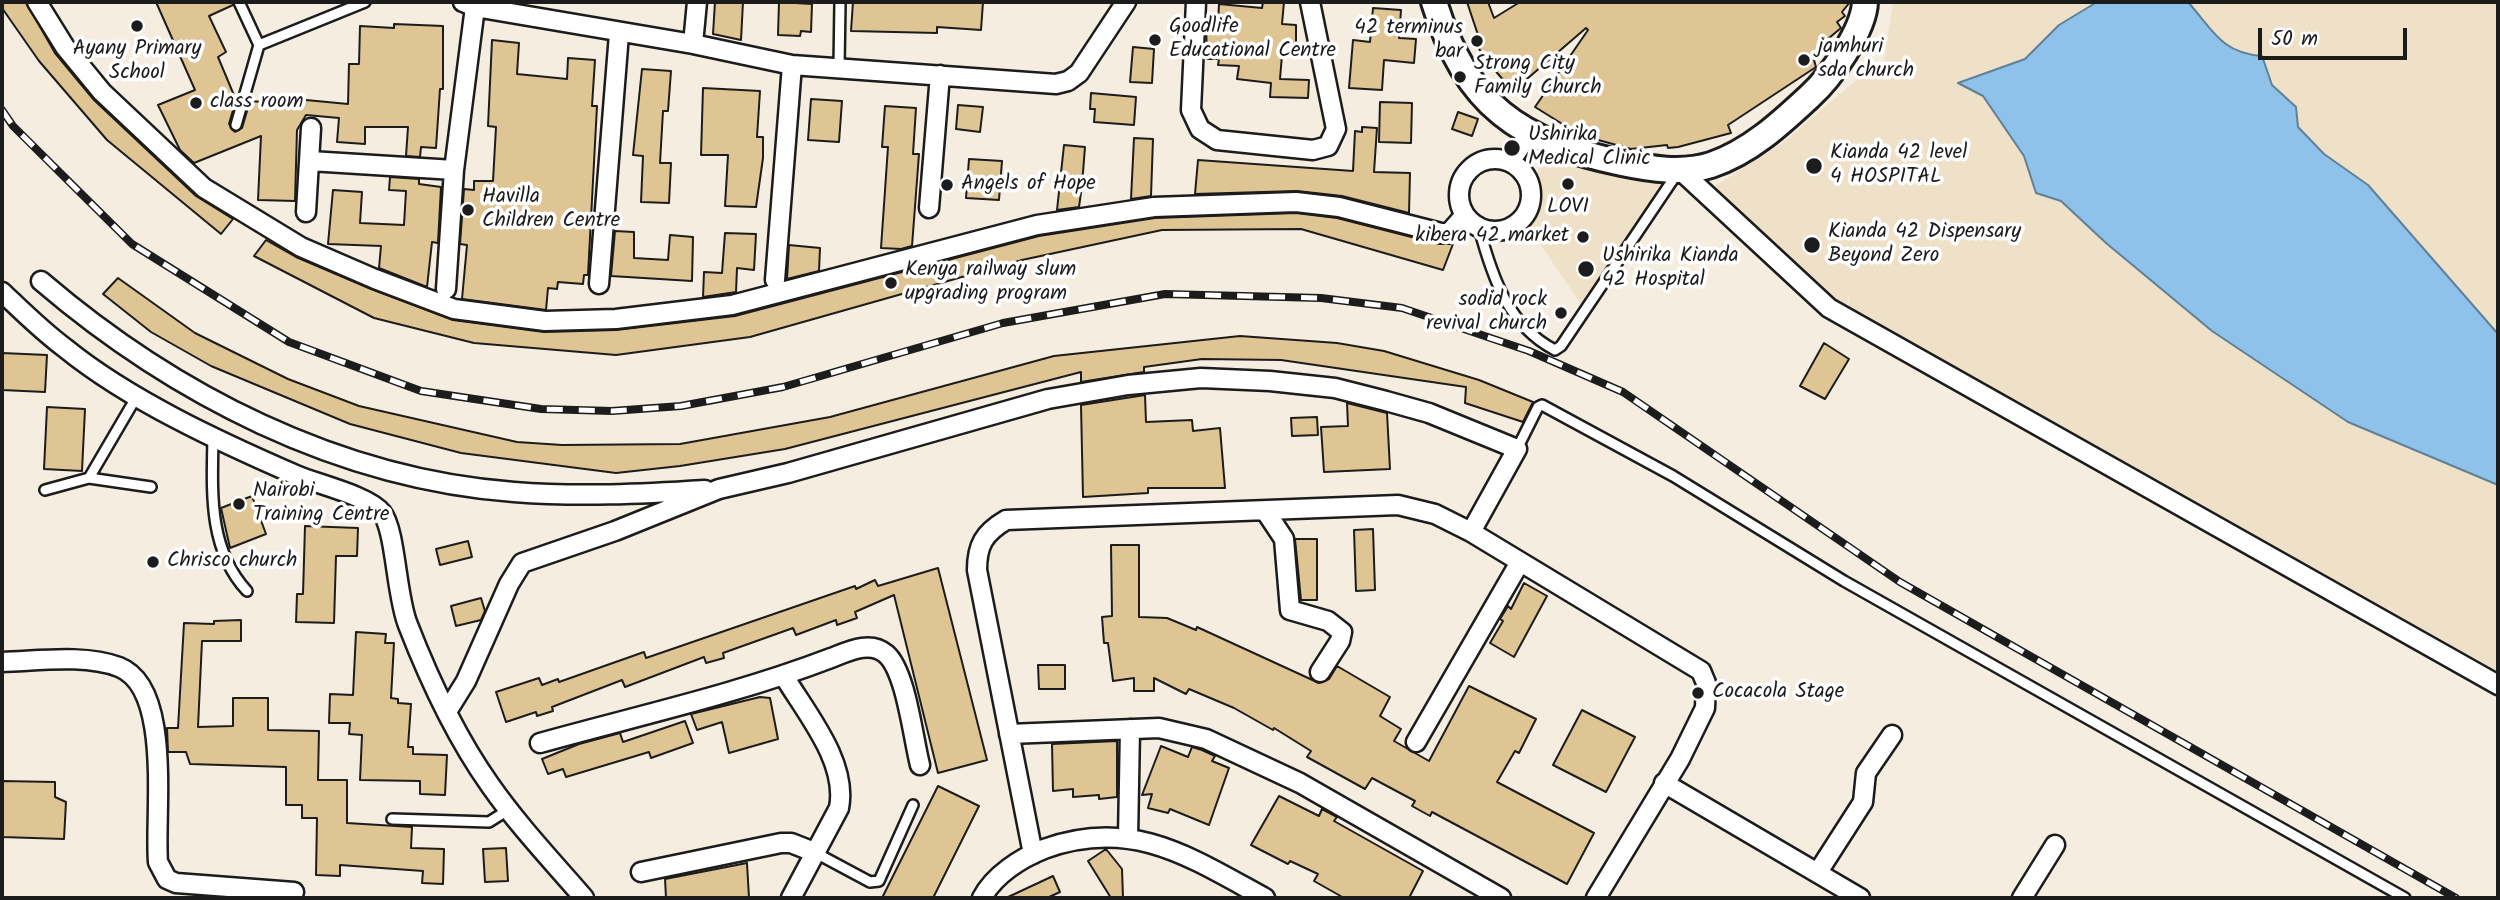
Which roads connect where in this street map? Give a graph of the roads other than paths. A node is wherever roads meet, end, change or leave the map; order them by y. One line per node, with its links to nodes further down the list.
1 (37, 2): 28 (street)
2 (239, 2): 15 (lane)
3 (365, 2): 15 (lane)
4 (697, 2): 14 (street)
5 (840, 2): 17 (lane)
6 (1126, 2): 18 (street)
7 (1196, 2): 8 (street)
8 (1310, 2)
9 (1434, 2): 21 (street)
10 (1865, 2): 25 (street)
11 (469, 4): 12 (street); 24 (street)
12 (528, 9): 13 (street)
13 (619, 34): 14 (street); 32 (street)
14 (692, 44): 16 (street)
15 (259, 45): 19 (lane)
16 (792, 65): 17 (street); 30 (street)
17 (839, 67): 18 (street)
18 (940, 75): 26 (street)
19 (236, 125)
20 (311, 128): 22 (street)
21 (1529, 134): 23 (street); 25 (street)
22 (310, 161): 24 (street); 27 (street)
23 (1510, 162): 28 (street); 29 (street)
24 (454, 170): 33 (street)
25 (1680, 170): 29 (lane); 49 (street)
26 (929, 208)
27 (306, 212)
28 (1464, 216): 29 (street)
29 (1479, 228)
30 (775, 280)
31 (41, 281): 40 (street)
32 (599, 284)
33 (446, 289)
34 (2, 292): 35 (street)
35 (138, 395): 36 (street); 38 (lane)
36 (213, 437): 45 (lane); 50 (street)
37 (1517, 449): 40 (street); 43 (street); 76 (lane)
38 (89, 478): 39 (lane); 41 (lane)
39 (151, 487)
40 (719, 489): 50 (street)
41 (45, 491)
42 (1266, 512): 43 (street); 47 (street); 52 (street)
43 (1471, 532): 44 (street)
44 (1520, 562): 54 (street); 57 (street)
45 (247, 591)
46 (2, 662): 67 (street)
47 (1320, 672)
48 (784, 676): 55 (street); 56 (street); 63 (street)
49 (2498, 685)
50 (448, 710): 59 (street)
51 (1130, 729): 52 (street); 61 (street); 72 (street)
52 (1009, 734): 64 (street)
53 (1892, 735): 66 (street)
54 (1416, 742)
55 (540, 743)
56 (920, 765)
57 (1664, 783): 66 (street); 73 (street)
58 (913, 805): 63 (lane)
59 (509, 810): 60 (lane); 68 (street)
60 (392, 819)
61 (1129, 838): 64 (street); 71 (street)
62 (2055, 845): 75 (street)
63 (814, 852): 65 (street); 69 (street)
64 (1032, 854): 70 (street)
65 (641, 872)
66 (1818, 872): 74 (street)
67 (294, 892)
68 (584, 898)
69 (791, 898)
70 (982, 898)
71 (1265, 898)
72 (1501, 898)
73 (1596, 898)
74 (1860, 898)
75 (2022, 898)
76 (2405, 898)

